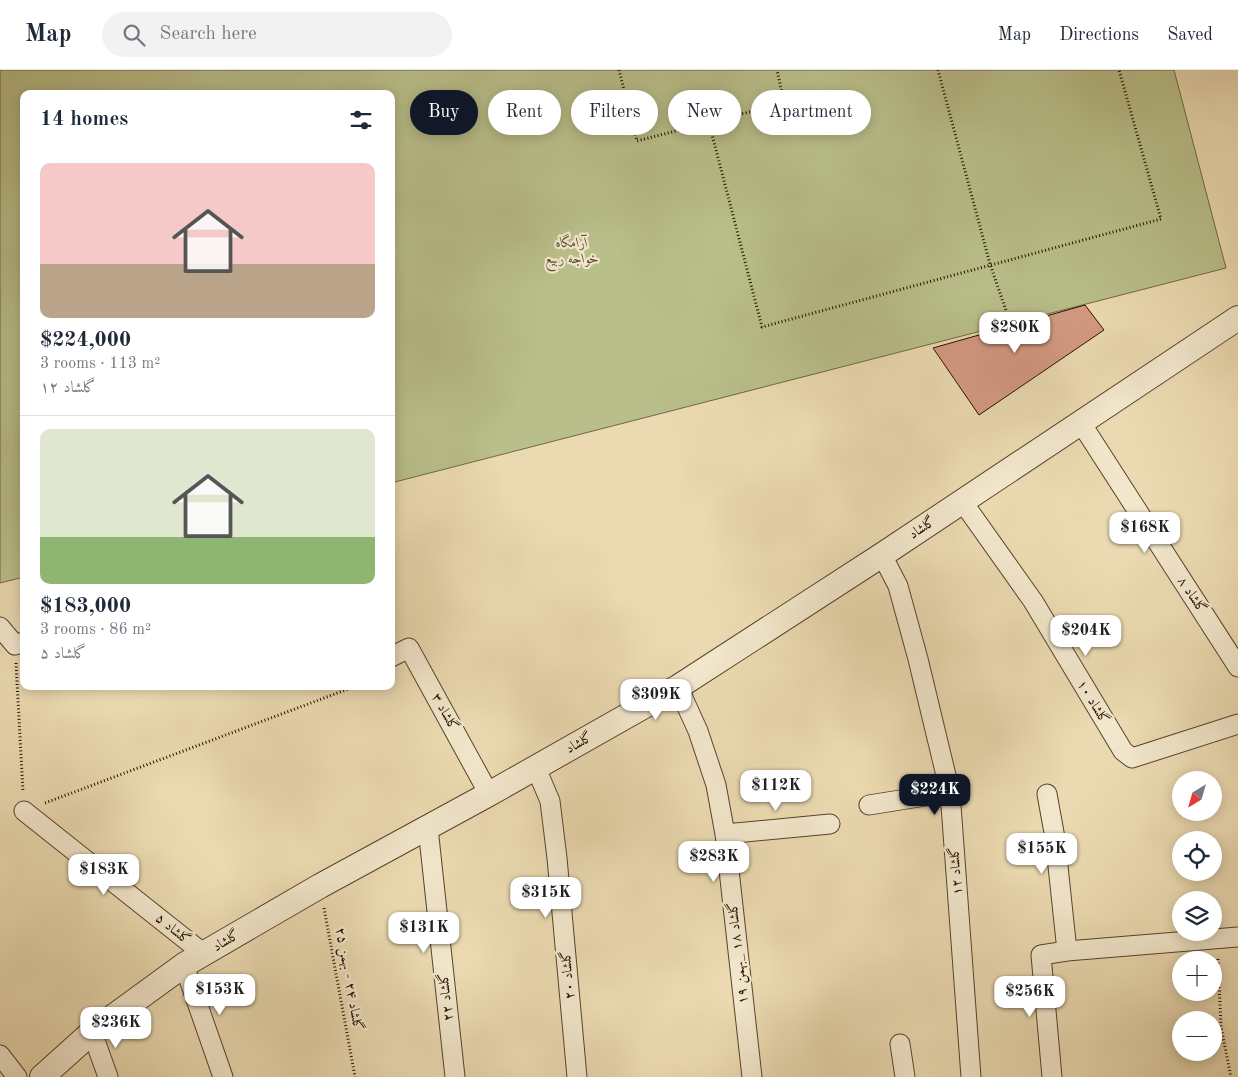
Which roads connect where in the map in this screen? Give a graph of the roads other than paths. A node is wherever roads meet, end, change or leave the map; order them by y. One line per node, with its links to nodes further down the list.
1 (1238, 318): 2 (street, گلشاد)
2 (1081, 423): 3 (street, گلشاد); 8 (street, گلشاد ۸)
3 (962, 501): 4 (street, گلشاد); 10 (street, گلشاد ۱۰)
4 (882, 555): 9 (street, گلشاد); 12 (street, گلشاد ۱۲)
5 (0, 627): 6 (street)
6 (13, 645)
7 (395, 655): 13 (street, گلشاد ۳)
8 (1238, 667)
9 (678, 687): 11 (street, گلشاد); 19 (street, گلشاد ۱۸ _بهمن ۱۹)
10 (1238, 724)
11 (536, 768): 13 (street, گلشاد); 26 (street, گلشاد ۲۰)
12 (950, 792): 15 (street); 34 (street, گلشاد ۱۲)
13 (489, 794): 18 (street, گلشاد)
14 (1047, 794): 21 (street)
15 (869, 806)
16 (24, 811): 22 (street, گلشاد ۵)
17 (830, 824): 19 (street)
18 (428, 828): 22 (street, گلشاد); 31 (street, گلشاد ۲۲)
19 (725, 834): 32 (street, گلشاد ۱۸ _بهمن ۱۹)
20 (1238, 937): 21 (street)
21 (1067, 951): 35 (street)
22 (194, 960): 23 (street, گلشاد); 30 (street)
23 (92, 1032): 28 (street, گلشاد); 29 (street)
24 (900, 1044): 33 (street)
25 (0, 1055): 27 (street)
26 (577, 1071)
27 (17, 1077)
28 (42, 1077)
29 (108, 1077)
30 (224, 1077)
31 (455, 1077)
32 (752, 1077)
33 (905, 1077)
34 (971, 1077)
35 (1052, 1077)

